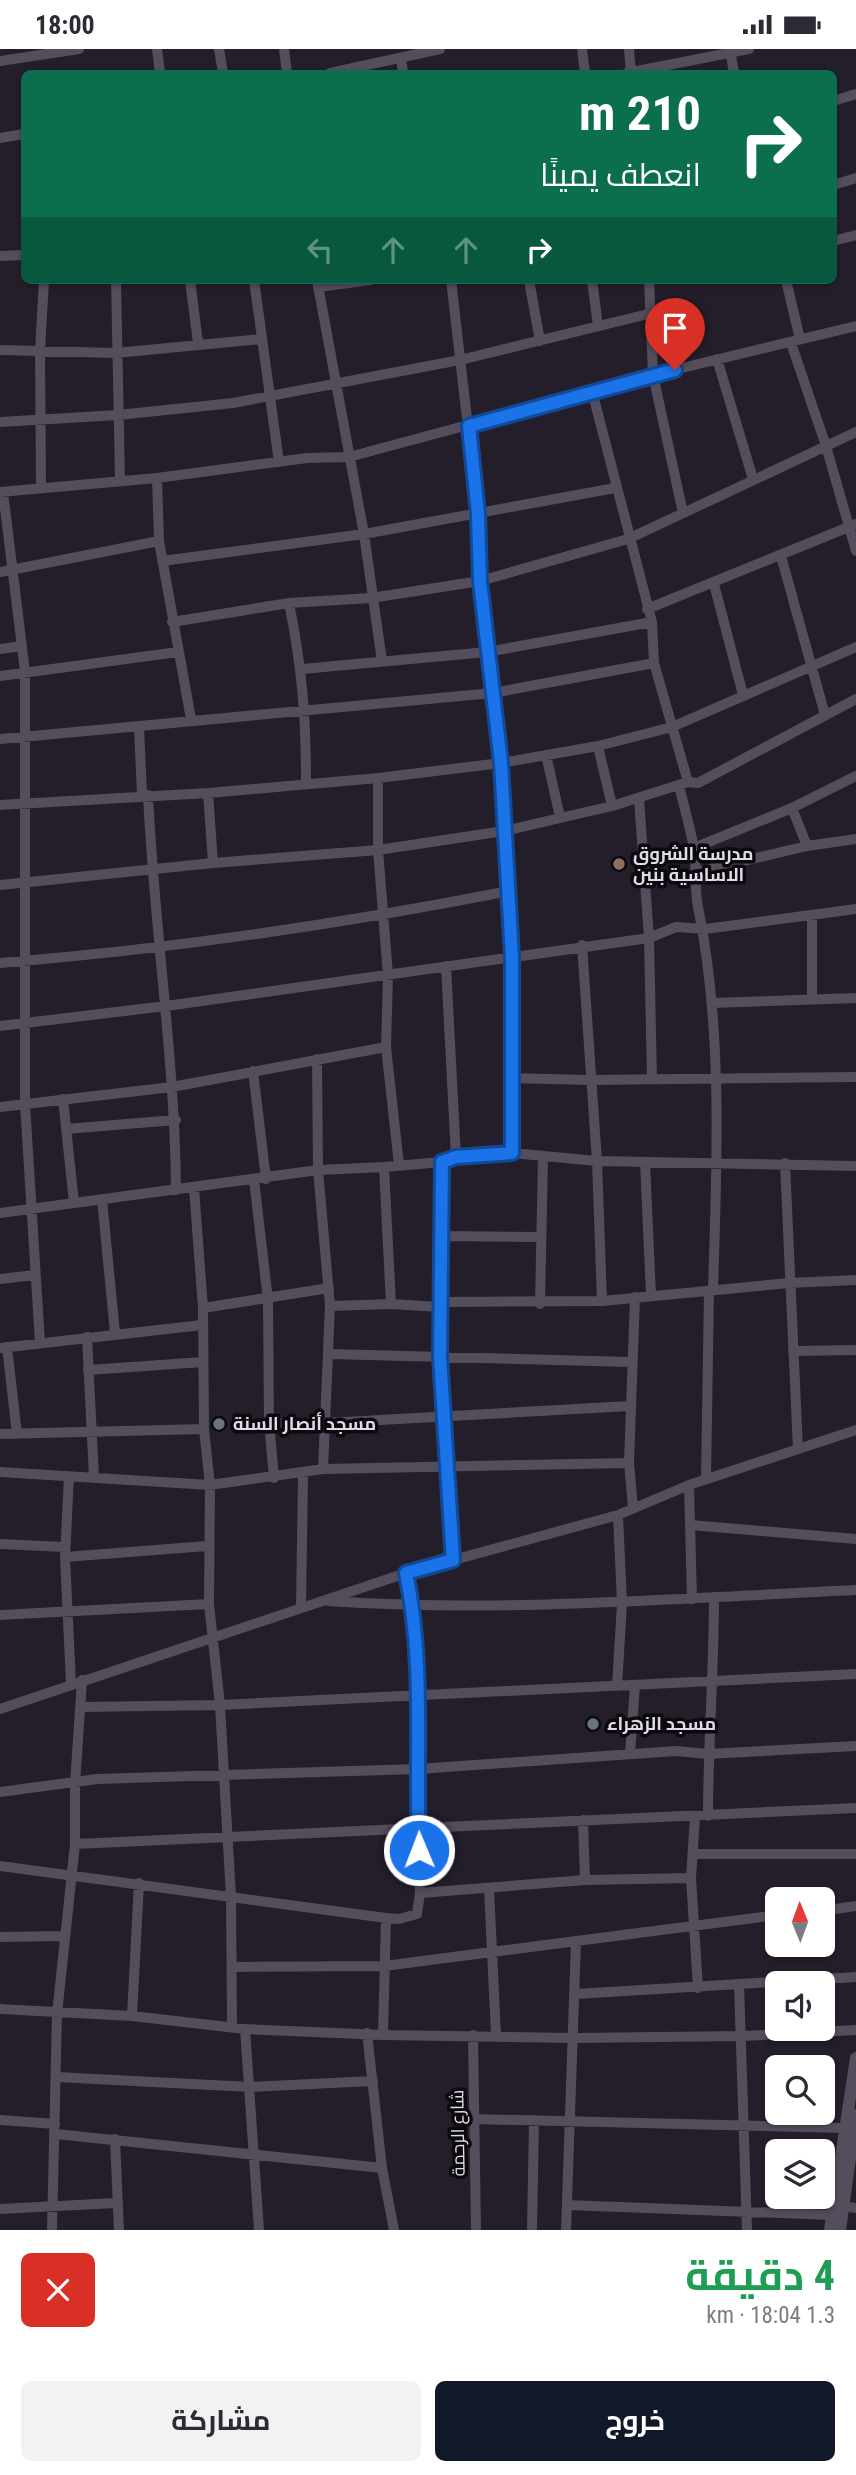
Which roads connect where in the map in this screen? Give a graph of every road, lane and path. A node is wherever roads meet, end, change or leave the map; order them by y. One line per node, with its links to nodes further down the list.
1 (79, 49): 11 (street)
2 (157, 49): 12 (street)
3 (219, 49): 13 (street)
4 (284, 49): 14 (street)
5 (440, 49): 10 (street)
6 (582, 49): 17 (street)
7 (629, 49): 18 (street)
8 (749, 49): 9 (street)
9 (731, 51): 19 (street); 20 (street)
10 (401, 58): 15 (street); 16 (street)
11 (0, 61)
12 (160, 70)
13 (222, 70)
14 (287, 70)
15 (344, 70)
16 (403, 70)
17 (585, 70)
18 (630, 70)
19 (644, 70)
20 (734, 70)
21 (856, 95): 22 (street)
22 (837, 100)
23 (21, 134): 24 (street)
24 (0, 138)
25 (856, 179): 26 (street)
26 (837, 184)
27 (856, 235): 28 (street)
28 (837, 240)
29 (0, 255): 30 (street)
30 (21, 255)
31 (44, 284): 49 (street)
32 (116, 284): 50 (street)
33 (191, 284): 47 (street)
34 (254, 284): 44 (street)
35 (317, 284): 54 (street)
36 (451, 284): 52 (street)
37 (530, 284): 45 (street)
38 (593, 284): 42 (street)
39 (651, 284): 41 (street)
40 (787, 284): 46 (street)
41 (648, 314): 42 (street); 53 (street)
42 (598, 326): 45 (street)
43 (856, 326): 46 (street)
44 (261, 339): 47 (street); 56 (street)
45 (540, 341): 52 (street)
46 (795, 341): 51 (street); 62 (street)
47 (198, 343): 50 (street)
48 (0, 350): 49 (street)
49 (40, 351): 50 (street); 58 (street)
50 (116, 353): 57 (street)
51 (718, 359): 53 (street); 66 (street)
52 (460, 360): 54 (street); 60 (street)
53 (653, 375): 55 (street); 71 (street)
54 (334, 383): 56 (street); 63 (street)
55 (592, 391): 60 (street); 69 (street)
56 (269, 396): 57 (street); 64 (street)
57 (118, 415): 58 (street); 67 (street)
58 (39, 420): 59 (street); 68 (street)
59 (0, 422)
60 (469, 426): 63 (street); 72 (street)
61 (856, 432): 62 (street)
62 (826, 446): 66 (street); 73 (street)
63 (349, 457): 64 (street); 74 (street)
64 (279, 462): 65 (street)
65 (157, 478): 67 (street); 76 (street)
66 (753, 478): 71 (street)
67 (120, 480): 68 (street)
68 (41, 486): 70 (street)
69 (615, 488): 72 (street); 75 (street)
70 (1, 492): 80 (street)
71 (683, 513): 75 (street)
72 (478, 514): 74 (street); 82 (street)
73 (852, 525): 77 (street); 78 (street)
74 (364, 534): 79 (street); 84 (street)
75 (628, 539): 82 (street); 86 (street)
76 (159, 541): 79 (street); 80 (street)
77 (856, 551)
78 (781, 556): 83 (street); 96 (street)
79 (162, 561): 87 (street)
80 (15, 570): 81 (street); 89 (street)
81 (0, 572)
82 (480, 581): 84 (street); 93 (street)
83 (714, 584): 86 (street); 101 (street)
84 (371, 598): 85 (street); 94 (street)
85 (289, 603): 87 (street); 97 (street)
86 (647, 609): 88 (street)
87 (172, 622): 92 (street)
88 (652, 622): 93 (street); 95 (street)
89 (22, 646): 91 (street); 98 (street)
90 (856, 647): 96 (street)
91 (0, 649)
92 (178, 652): 98 (street); 105 (street)
93 (487, 652): 94 (street); 100 (street)
94 (382, 661): 97 (street)
95 (654, 663): 100 (street); 107 (street)
96 (811, 667): 101 (street); 104 (street)
97 (302, 669): 103 (street)
98 (25, 672): 99 (street); 108 (street)
99 (0, 676)
100 (493, 692): 103 (street); 112 (street)
101 (743, 695): 107 (street)
102 (856, 699): 104 (street)
103 (306, 712): 105 (street); 115 (street)
104 (825, 715): 116 (street)
105 (191, 719): 106 (street)
106 (139, 727): 108 (street); 118 (street)
107 (673, 727): 110 (street); 116 (street)
108 (25, 737): 109 (street); 120 (street)
109 (0, 739)
110 (598, 746): 111 (street); 122 (street)
111 (546, 755): 112 (street); 124 (street)
112 (501, 763): 114 (street); 125 (street)
113 (856, 776): 123 (street)
114 (378, 778): 115 (street); 129 (street)
115 (306, 782): 117 (street)
116 (683, 784): 119 (street); 128 (street)
117 (208, 793): 118 (street); 130 (street)
118 (145, 795): 120 (street); 131 (street)
119 (639, 799): 122 (street); 140 (street)
120 (25, 804): 121 (street); 133 (street)
121 (0, 805)
122 (612, 806): 124 (street)
123 (792, 808): 127 (street); 128 (street)
124 (560, 817): 125 (street)
125 (504, 831): 129 (street); 135 (street)
126 (856, 839): 127 (street)
127 (807, 846): 132 (street)
128 (694, 848): 132 (street)
129 (378, 850): 130 (street); 138 (street)
130 (212, 863): 131 (street)
131 (152, 869): 133 (street); 142 (street)
132 (696, 872): 139 (street)
133 (27, 883): 134 (street); 144 (street)
134 (0, 885)
135 (509, 891): 138 (street); 143 (street)
136 (856, 909): 137 (street)
137 (812, 915): 139 (street); 148 (street)
138 (382, 916): 142 (street); 147 (street)
139 (705, 929): 140 (street); 150 (street)
140 (649, 938): 141 (street); 160 (street)
141 (582, 945): 143 (street); 161 (street)
142 (159, 947): 144 (street); 151 (street)
143 (512, 957): 146 (street); 158 (street)
144 (26, 961): 145 (street); 152 (street)
145 (0, 963)
146 (446, 966): 147 (street); 169 (street)
147 (388, 975): 151 (street); 154 (street)
148 (812, 998): 149 (street); 150 (street)
149 (856, 998)
150 (712, 1003): 159 (street)
151 (166, 1006): 152 (street); 162 (street)
152 (24, 1023): 153 (street); 164 (street)
153 (0, 1026)
154 (386, 1047): 155 (street); 176 (street)
155 (317, 1059): 156 (street); 179 (street)
156 (253, 1071): 162 (street); 180 (street)
157 (856, 1077): 159 (street)
158 (509, 1078): 161 (street); 168 (street)
159 (713, 1078): 160 (street); 175 (street)
160 (652, 1079): 161 (street)
161 (590, 1080): 171 (street)
162 (172, 1087): 163 (street); 166 (street)
163 (63, 1099): 164 (street); 167 (street)
164 (25, 1104): 165 (street); 186 (street)
165 (0, 1107)
166 (176, 1120): 167 (street); 183 (street)
167 (66, 1129): 185 (street)
168 (512, 1153): 169 (street); 170 (street)
169 (456, 1157): 172 (street)
170 (543, 1157): 171 (street); 189 (street)
171 (597, 1161): 173 (street); 199 (street)
172 (442, 1162): 176 (street); 188 (street)
173 (645, 1162): 175 (street); 196 (street)
174 (785, 1163): 175 (street); 178 (street); 193 (street)
175 (717, 1164): 195 (street)
176 (399, 1165): 177 (street)
177 (384, 1167): 179 (street); 200 (street)
178 (856, 1167)
179 (318, 1170): 180 (street); 194 (street)
180 (266, 1179): 181 (street)
181 (254, 1180): 182 (street); 198 (street)
182 (194, 1188): 183 (street); 204 (street)
183 (176, 1190): 184 (street)
184 (102, 1199): 185 (street); 206 (street)
185 (74, 1203): 186 (street)
186 (30, 1209): 187 (street); 190 (street)
187 (0, 1213)
188 (441, 1236): 189 (street); 202 (street)
189 (541, 1237): 201 (street)
190 (35, 1275): 191 (street); 208 (street)
191 (0, 1279)
192 (856, 1280): 193 (street)
193 (789, 1283): 195 (street); 211 (street)
194 (329, 1288): 198 (street); 203 (street)
195 (711, 1290): 196 (street); 235 (street)
196 (651, 1295): 197 (street)
197 (635, 1297): 199 (street); 215 (street)
198 (268, 1300): 204 (street); 219 (street)
199 (602, 1301): 201 (street)
200 (391, 1304): 202 (street); 203 (street)
201 (540, 1304): 202 (street)
202 (440, 1305): 213 (street)
203 (330, 1306): 212 (street)
204 (203, 1308): 205 (street)
205 (202, 1325): 206 (street); 214 (street)
206 (115, 1333): 207 (street)
207 (87, 1337): 208 (street); 216 (street)
208 (40, 1343): 209 (street)
209 (4, 1348): 225 (street)
210 (856, 1350): 211 (street)
211 (793, 1351): 226 (street)
212 (330, 1354): 213 (street); 220 (street)
213 (440, 1357): 215 (street); 218 (street)
214 (203, 1362): 216 (street); 221 (street)
215 (631, 1362): 217 (street)
216 (88, 1370): 223 (street)
217 (630, 1406): 218 (street); 227 (street)
218 (445, 1416): 220 (street); 228 (street)
219 (269, 1423): 220 (street); 234 (street)
220 (327, 1423): 229 (street)
221 (204, 1430): 223 (street); 236 (street)
222 (856, 1430): 226 (street)
223 (92, 1433): 225 (street); 233 (street)
224 (0, 1434): 225 (street)
225 (17, 1434)
226 (798, 1449): 235 (street)
227 (629, 1462): 228 (street); 238 (street)
228 (448, 1467): 229 (street); 245 (street)
229 (323, 1469): 231 (street)
230 (0, 1472): 232 (street)
231 (303, 1474): 234 (street); 253 (street)
232 (69, 1476): 233 (street); 244 (street)
233 (94, 1477): 236 (street)
234 (274, 1478): 236 (street)
235 (706, 1479): 237 (street)
236 (209, 1485): 243 (street)
237 (689, 1485): 238 (street); 240 (street)
238 (633, 1508): 239 (street)
239 (618, 1515): 245 (street); 252 (street)
240 (691, 1525): 241 (street); 249 (street)
241 (856, 1539)
242 (0, 1544): 244 (street)
243 (208, 1546): 244 (street); 251 (street)
244 (65, 1552): 255 (street)
245 (453, 1560): 246 (street)
246 (406, 1573): 250 (street); 254 (street)
247 (856, 1591): 248 (street)
248 (714, 1597): 249 (street); 259 (street)
249 (692, 1599): 252 (street)
250 (321, 1601): 253 (street); 254 (street)
251 (209, 1604): 255 (street); 257 (street)
252 (622, 1604): 254 (street); 263 (street)
253 (301, 1607): 257 (street)
254 (413, 1607): 264 (street)
255 (67, 1612): 256 (street); 261 (street)
256 (0, 1615)
257 (213, 1637): 260 (street); 265 (street)
258 (856, 1674): 259 (street)
259 (715, 1679): 262 (street); 270 (street)
260 (82, 1680): 261 (street); 266 (street)
261 (71, 1683): 267 (street)
262 (635, 1685): 263 (street); 269 (street)
263 (617, 1686): 264 (street)
264 (417, 1696): 265 (street); 271 (street)
265 (220, 1705): 266 (street); 272 (street)
266 (81, 1707): 273 (street)
267 (0, 1709)
268 (856, 1746): 270 (street)
269 (630, 1753): 270 (street); 271 (street)
270 (708, 1754): 277 (street)
271 (418, 1769): 272 (street); 279 (street)
272 (224, 1775): 273 (street); 280 (street)
273 (75, 1784): 274 (street); 281 (street)
274 (0, 1792)
275 (856, 1808): 277 (street)
276 (695, 1817): 277 (street); 278 (street); 282 (street)
277 (708, 1817)
278 (583, 1819): 279 (street); 287 (street)
279 (418, 1828): 280 (street); 290 (street)
280 (227, 1839): 281 (street); 291 (street)
281 (75, 1844): 285 (street)
282 (695, 1854): 283 (street); 286 (street)
283 (856, 1854)
284 (0, 1866): 285 (street)
285 (71, 1875): 288 (street); 297 (street)
286 (691, 1878): 287 (street); 296 (street)
287 (585, 1880): 289 (street)
288 (139, 1883): 291 (street); 309 (street)
289 (489, 1888): 290 (street); 300 (street)
290 (420, 1893): 295 (street)
291 (231, 1897): 295 (street); 302 (street)
292 (856, 1906): 293 (street)
293 (835, 1908)
294 (765, 1917): 296 (street)
295 (386, 1918): 301 (street)
296 (696, 1928): 299 (street); 305 (street)
297 (64, 1936): 298 (street); 308 (street)
298 (0, 1937)
299 (576, 1941): 300 (street); 306 (street)
300 (493, 1951): 301 (street); 316 (street)
301 (384, 1966): 302 (street); 314 (street)
302 (233, 1967): 310 (street)
303 (856, 1977): 304 (street)
304 (739, 1984): 305 (street); 317 (street)
305 (698, 1988): 306 (street)
306 (576, 1994): 318 (street)
307 (0, 2009): 308 (street)
308 (57, 2014): 309 (street); 320 (street)
309 (132, 2016): 310 (street)
310 (232, 2025): 311 (street)
311 (246, 2029): 313 (street); 322 (street)
312 (856, 2030): 317 (street)
313 (367, 2033): 314 (street); 321 (street)
314 (383, 2035): 315 (street)
315 (473, 2035): 316 (street); 324 (street, شارع الرحمة)
316 (496, 2035): 318 (street)
317 (743, 2036): 318 (street); 328 (street)
318 (574, 2038): 327 (street)
319 (856, 2058): 330 (street)
320 (57, 2077): 322 (street); 329 (street)
321 (373, 2081): 322 (street); 333 (street)
322 (250, 2087): 332 (street)
323 (856, 2116): 330 (street)
324 (472, 2119): 326 (street); 345 (street, شارع الرحمة)
325 (0, 2120): 329 (street)
326 (534, 2120): 327 (street); 346 (street)
327 (570, 2121): 328 (street); 335 (street)
328 (744, 2126): 330 (street); 339 (street)
329 (55, 2129): 331 (street); 336 (street)
330 (851, 2134): 337 (street); 340 (street)
331 (115, 2139): 332 (street); 334 (street)
332 (255, 2157): 333 (street); 343 (street)
333 (382, 2168): 344 (street)
334 (116, 2203): 336 (street); 342 (street)
335 (567, 2205): 339 (street); 347 (street)
336 (54, 2207): 338 (street); 341 (street)
337 (850, 2207): 350 (street)
338 (0, 2209)
339 (747, 2212): 340 (street); 348 (street)
340 (832, 2215): 349 (street)
341 (52, 2230)
342 (119, 2230)
343 (258, 2230)
344 (394, 2230)
345 (476, 2230)
346 (533, 2230)
347 (566, 2230)
348 (747, 2230)
349 (830, 2230)
350 (840, 2230)

